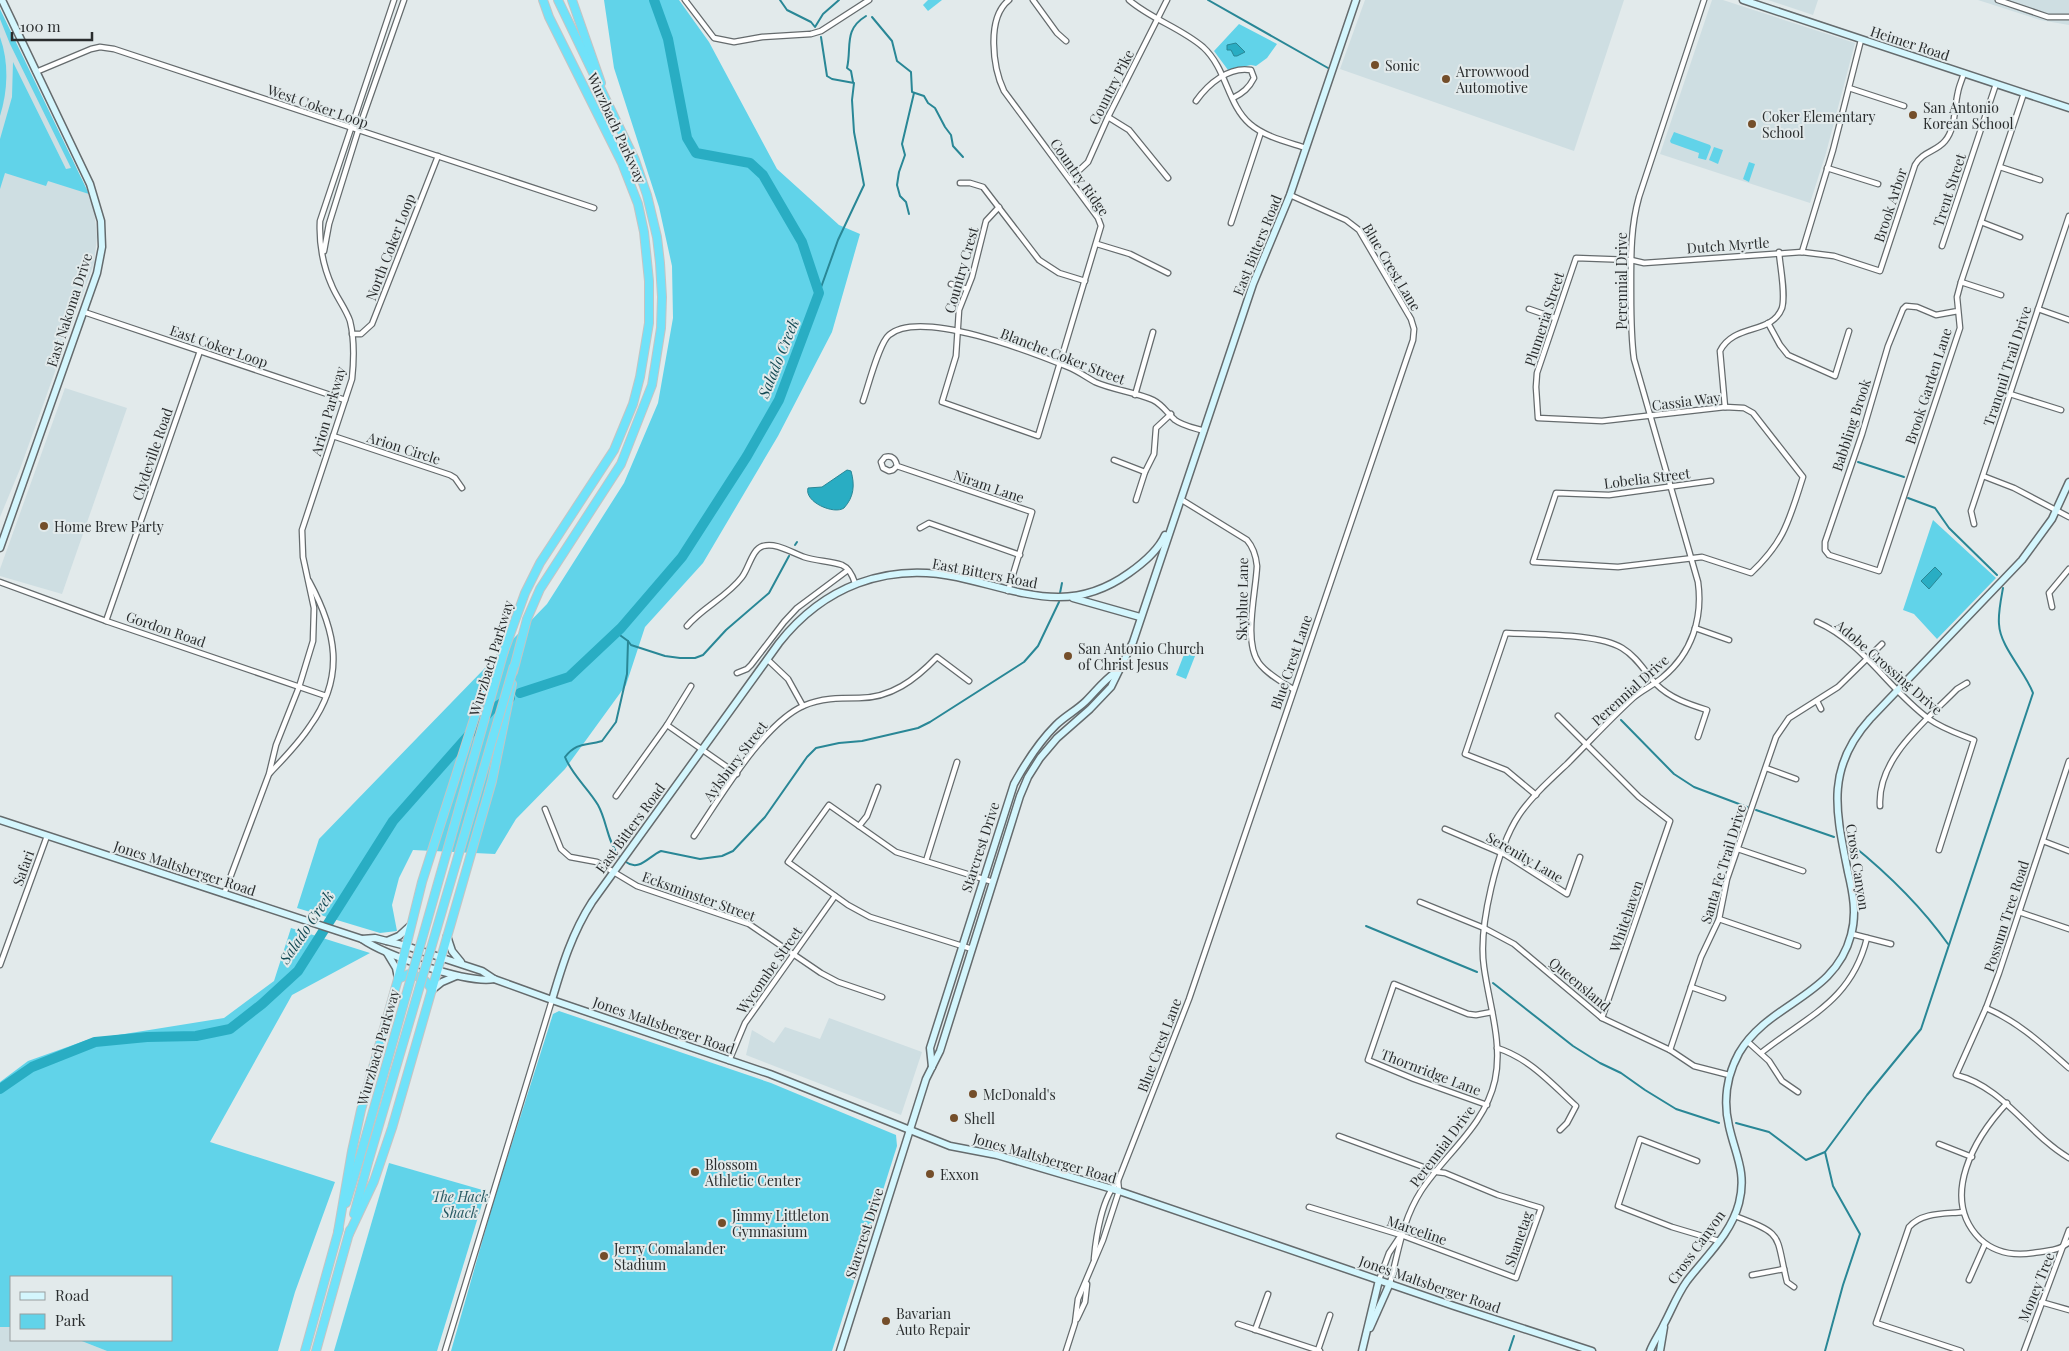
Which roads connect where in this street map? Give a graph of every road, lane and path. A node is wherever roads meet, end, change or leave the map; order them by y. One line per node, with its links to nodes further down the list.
1 (2, 0): 25 (main road, East Nakoma Drive)
2 (394, 0): 18 (street, Arion Parkway)
3 (404, 0): 19 (street, Arion Parkway)
4 (538, 0): 20 (highway)
5 (543, 0): 20 (highway, Wurzbach Parkway)
6 (558, 0): 35 (highway, Wurzbach Parkway)
7 (572, 0): 35 (highway)
8 (685, 0): 9 (street)
9 (869, 0)
10 (1008, 0): 45 (street, Country Ridge)
11 (1033, 0): 24 (street)
12 (1129, 0): 22 (street)
13 (1166, 0): 22 (street, Country Pike)
14 (1356, 0): 40 (main road, East Bitters Road)
15 (1704, 0): 62 (street, Perennial Drive)
16 (1743, 0): 23 (main road, Heimer Road)
17 (1998, 0): 21 (street)
18 (390, 14): 19 (street); 37 (street, Arion Parkway)
19 (398, 17): 38 (street, Arion Parkway)
20 (549, 17): 128 (highway, Wurzbach Parkway)
21 (2069, 17)
22 (1158, 20): 27 (street); 36 (street, Country Pike)
23 (1861, 40): 26 (main road, Heimer Road); 29 (street)
24 (1066, 41)
25 (36, 72): 37 (street, West Coker Loop); 73 (main road, East Nakoma Drive)
26 (1964, 73): 28 (main road, Heimer Road); 63 (street, Brook Arbor)
27 (1224, 76): 31 (street); 31 (street); 32 (street)
28 (1996, 84): 30 (main road, Heimer Road); 57 (street, Trent Street)
29 (1849, 88): 33 (street); 43 (street)
30 (2024, 93): 34 (main road, Heimer Road); 42 (street, Brook Garden Lane)
31 (1233, 98): 39 (street)
32 (1196, 101)
33 (1904, 106)
34 (2069, 108)
35 (610, 109): 131 (highway, Wurzbach Parkway)
36 (1108, 117): 44 (street); 45 (street, Country Pike)
37 (350, 128): 38 (street, West Coker Loop); 60 (street, Arion Parkway)
38 (358, 131): 41 (street, West Coker Loop); 60 (street, Arion Parkway)
39 (1261, 132): 40 (street); 54 (street)
40 (1306, 148): 49 (main road, East Bitters Road)
41 (438, 156): 51 (street, West Coker Loop); 80 (street, North Coker Loop)
42 (2000, 167): 46 (street); 53 (street, Brook Garden Lane)
43 (1827, 168): 48 (street); 59 (street)
44 (1168, 178)
45 (1070, 179): 56 (street, Country Ridge)
46 (2040, 180)
47 (960, 183): 50 (street)
48 (1878, 184)
49 (1290, 195): 92 (main road, East Bitters Road); 139 (street, Blue Crest Lane)
50 (999, 207): 65 (street); 68 (street, Country Crest)
51 (594, 208)
52 (2069, 216): 70 (street, Tranquil Trail Drive)
53 (1981, 222): 55 (street); 66 (street, Brook Garden Lane)
54 (1231, 224)
55 (2020, 237)
56 (1097, 244): 64 (street); 65 (street, Country Ridge)
57 (1942, 246)
58 (1779, 252): 59 (street, Dutch Myrtle); 62 (street, Dutch Myrtle); 76 (street)
59 (1802, 252): 63 (street, Dutch Myrtle)
60 (323, 255): 80 (street, Arion Parkway)
61 (1576, 258): 62 (street, Dutch Myrtle); 74 (street, Plumeria Street)
62 (1631, 260): 90 (street, Perennial Drive)
63 (1880, 271)
64 (1168, 273)
65 (1085, 281): 82 (street, Country Ridge)
66 (1961, 282): 69 (street); 72 (street, Brook Garden Lane)
67 (951, 284): 68 (street)
68 (967, 289): 77 (street, Country Crest)
69 (2000, 295)
70 (2038, 309): 75 (street); 83 (street, Tranquil Trail Drive)
71 (1528, 310): 74 (street)
72 (1958, 311): 114 (street, Brook Garden Lane); 114 (street, Babbling Brook)
73 (84, 312): 81 (street, East Coker Loop); 109 (main road, East Nakoma Drive)
74 (1555, 318): 91 (street, Plumeria Street)
75 (2069, 320)
76 (1768, 323): 78 (street); 87 (street)
77 (958, 330): 82 (street, Blanche Coker Street); 86 (street, Blanche Coker Street); 94 (street, Country Crest)
78 (1849, 331)
79 (1153, 332): 84 (street)
80 (352, 334): 85 (street, Arion Parkway)
81 (200, 351): 85 (street, East Coker Loop); 122 (street, Clydeville Road)
82 (1060, 364): 84 (street, Blanche Coker Street); 94 (street, Country Ridge)
83 (2010, 394): 88 (street); 98 (street, Tranquil Trail Drive)
84 (1135, 395): 89 (street, Blanche Coker Street)
85 (345, 400): 93 (street, Arion Parkway)
86 (863, 401)
87 (1725, 407): 90 (street, Cassia Way); 111 (street, Cassia Way)
88 (2062, 410)
89 (1171, 414): 92 (street, Blanche Coker Street); 97 (street)
90 (1651, 416): 91 (street, Cassia Way); 101 (street, Perennial Drive)
91 (1538, 418)
92 (1204, 431): 104 (main road, East Bitters Road)
93 (333, 436): 102 (street, Arion Circle); 115 (street, Arion Parkway)
94 (1038, 436)
95 (1114, 460): 97 (street)
96 (897, 466): 110 (street, Niram Lane)
97 (1145, 472): 103 (street)
98 (1983, 476): 105 (street); 107 (street, Tranquil Trail Drive)
99 (1711, 481): 101 (street, Lobelia Street)
100 (2069, 482): 105 (main road, Cross Canyon)
101 (1672, 487): 111 (street, Perennial Drive); 111 (street, Lobelia Street)
102 (462, 488)
103 (1136, 500)
104 (1182, 500): 119 (main road); 121 (main road, Starcrest Drive); 139 (street, Skyblue Lane)
105 (2057, 510): 106 (street); 140 (main road, Cross Canyon)
106 (2069, 517)
107 (1974, 524)
108 (920, 528): 110 (street)
109 (0, 548)
110 (1020, 555): 118 (street)
111 (1692, 557): 125 (street, Perennial Drive)
112 (2069, 569): 120 (street)
113 (848, 570): 117 (street); 124 (street); 133 (street)
114 (1879, 571)
115 (306, 575): 138 (street, Arion Parkway); 141 (street, Arion Parkway)
116 (0, 582): 122 (street, Gordon Road)
117 (856, 583): 118 (main road, East Bitters Road); 129 (main road, East Bitters Road)
118 (1008, 591): 119 (main road, East Bitters Road)
119 (1072, 598): 121 (main road)
120 (2052, 607)
121 (1140, 618): 132 (main road, Starcrest Drive)
122 (106, 621): 138 (street, Gordon Road)
123 (1817, 622): 130 (street, Adobe Crossing Drive)
124 (688, 626)
125 (1696, 628): 126 (street); 135 (street, Perennial Drive)
126 (1729, 640)
127 (1882, 644): 130 (street, Santa Fe Trail Drive)
128 (504, 651): 188 (highway, bridge); 245 (highway, Wurzbach Parkway, bridge)
129 (767, 659): 143 (street); 152 (main road, East Bitters Road)
130 (1866, 660): 140 (street, Adobe Crossing Drive); 142 (street, Santa Fe Trail Drive)
131 (514, 666): 191 (highway, bridge); 246 (highway, Wurzbach Parkway, bridge)
132 (1117, 671): 145 (main road, Starcrest Drive); 148 (main road, Starcrest Drive)
133 (737, 673)
134 (969, 681): 143 (street, Aylsbury Street)
135 (1656, 683): 150 (street); 151 (street, Perennial Drive); 163 (street)
136 (1967, 683): 147 (street)
137 (691, 686): 149 (street)
138 (299, 687): 141 (street, Gordon Road); 158 (street, Arion Parkway)
139 (1294, 689): 238 (street, Blue Crest Lane)
140 (1898, 690): 147 (street, Adobe Crossing Drive); 192 (main road, Cross Canyon)
141 (326, 696): 158 (street, Arion Parkway)
142 (1817, 701): 144 (street); 157 (street, Santa Fe Trail Drive)
143 (803, 706): 159 (street, Aylsbury Street)
144 (1821, 709)
145 (1068, 715): 148 (main road); 153 (main road, Starcrest Drive)
146 (1558, 716): 151 (street)
147 (1929, 718): 165 (street); 174 (street, Adobe Crossing Drive)
148 (1074, 723): 154 (main road, Starcrest Drive)
149 (667, 725): 152 (street); 164 (street)
150 (1698, 737)
151 (1586, 744): 163 (street, Perennial Drive); 218 (street, Whitehaven)
152 (702, 749): 159 (street); 180 (main road, East Bitters Road)
153 (1030, 756): 154 (main road); 181 (main road, Starcrest Drive)
154 (1038, 761): 182 (main road, Starcrest Drive)
155 (2069, 761): 160 (street, Possum Tree Road)
156 (957, 762): 178 (street)
157 (1766, 768): 161 (street); 173 (street, Santa Fe Trail Drive)
158 (269, 774): 183 (street, Arion Parkway)
159 (737, 774): 171 (street, Aylsbury Street)
160 (2067, 775): 172 (street, Possum Tree Road)
161 (1796, 779)
162 (878, 787): 168 (street)
163 (1536, 795): 176 (street, Perennial Drive)
164 (616, 796)
165 (1880, 806)
166 (545, 809): 180 (street, Ecksminster Street)
167 (0, 820): 170 (main road, Jones Maltsberger Road)
168 (859, 826): 178 (street); 184 (street)
169 (1444, 829): 176 (street, Serenity Lane)
170 (47, 836): 183 (main road, Jones Maltsberger Road); 205 (street, Safari)
171 (694, 836)
172 (2043, 842): 175 (street); 186 (street, Possum Tree Road)
173 (1738, 849): 179 (street); 187 (street, Santa Fe Trail Drive)
174 (1939, 850)
175 (2069, 851)
176 (1500, 853): 177 (street, Serenity Lane); 189 (street, Perennial Drive)
177 (1580, 857)
178 (926, 861): 181 (street)
179 (1803, 871)
180 (613, 872): 202 (street, Ecksminster Street); 215 (main road, East Bitters Road)
181 (982, 879): 182 (street); 198 (main road, Starcrest Drive)
182 (993, 882): 200 (main road, Starcrest Drive)
183 (224, 894): 194 (main road, Jones Maltsberger Road)
184 (835, 896): 198 (street); 202 (street, Wycombe Street)
185 (1420, 902): 189 (street, Queensland)
186 (2019, 912): 190 (street); 216 (street, Possum Tree Road)
187 (1719, 919): 199 (street); 211 (street, Santa Fe Trail Drive)
188 (412, 924): 195 (main road); 197 (highway)
189 (1484, 928): 217 (street, Perennial Drive); 218 (street, Queensland)
190 (2069, 929)
191 (447, 934): 203 (highway); 206 (main road)
192 (1852, 934): 193 (street); 219 (main road, Cross Canyon)
193 (1867, 938): 196 (street); 222 (street)
194 (362, 939): 195 (main road, Jones Maltsberger Road); 201 (main road, Jones Maltsberger Road)
195 (387, 941): 197 (main road, Jones Maltsberger Road)
196 (1891, 944)
197 (406, 946): 203 (main road, Jones Maltsberger Road); 204 (highway)
198 (962, 946): 200 (street); 224 (main road, Starcrest Drive)
199 (1798, 946)
200 (972, 949): 224 (main road, Starcrest Drive)
201 (386, 952): 204 (main road, Jones Maltsberger Road); 209 (main road)
202 (793, 955): 213 (street, Ecksminster Street); 223 (street, Wycombe Street)
203 (440, 957): 206 (main road, Jones Maltsberger Road); 207 (highway)
204 (403, 958): 207 (main road, Jones Maltsberger Road); 209 (highway)
205 (0, 965)
206 (463, 965): 210 (main road, Jones Maltsberger Road)
207 (437, 969): 208 (main road, Jones Maltsberger Road); 212 (highway)
208 (458, 976): 210 (main road, Jones Maltsberger Road); 212 (main road)
209 (398, 979): 212 (highway); 245 (highway)
210 (494, 980): 215 (main road, Jones Maltsberger Road)
211 (1692, 986): 214 (street); 221 (street, Santa Fe Trail Drive)
212 (432, 990): 246 (highway)
213 (882, 997)
214 (1723, 998)
215 (552, 1000): 223 (main road, Jones Maltsberger Road); 272 (street, East Bitters Road)
216 (1986, 1008): 225 (street); 228 (street, Possum Tree Road)
217 (1492, 1012): 220 (street, Perennial Drive); 229 (street, Thornridge Lane)
218 (1602, 1018): 221 (street, Queensland)
219 (1747, 1041): 222 (street); 226 (main road, Cross Canyon)
220 (1497, 1048): 229 (street, Perennial Drive); 231 (street)
221 (1670, 1050): 226 (street, Queensland)
222 (1761, 1052): 227 (street)
223 (729, 1061): 230 (main road, Jones Maltsberger Road)
224 (932, 1067): 230 (main road, Starcrest Drive)
225 (2069, 1067)
226 (1729, 1075): 243 (main road, Cross Canyon)
227 (1798, 1092)
228 (2007, 1104): 234 (street); 235 (street)
229 (1487, 1105): 237 (street, Perennial Drive)
230 (910, 1130): 239 (main road, Jones Maltsberger Road); 273 (main road, Starcrest Drive)
231 (1560, 1130)
232 (1339, 1136): 237 (street)
233 (1939, 1144): 234 (street)
234 (1972, 1157): 242 (street)
235 (2069, 1158)
236 (1697, 1160): 248 (street)
237 (1437, 1172): 247 (street, Perennial Drive); 255 (street, Shanetag)
238 (1118, 1181): 239 (street, Blue Crest Lane); 240 (street, Blue Crest Lane)
239 (1110, 1189): 240 (main road, Jones Maltsberger Road); 252 (street, Blue Crest Lane)
240 (1119, 1191): 252 (street, Blue Crest Lane); 257 (main road, Jones Maltsberger Road)
241 (1309, 1208): 247 (street, Marceline)
242 (1963, 1212): 250 (street); 280 (street)
243 (1735, 1216): 248 (main road, Cross Canyon); 253 (street)
244 (2069, 1230): 251 (street, Money Tree)
245 (338, 1232): 270 (highway, Wurzbach Parkway)
246 (349, 1234): 271 (highway, Wurzbach Parkway)
247 (1401, 1235): 255 (street, Marceline); 257 (street, Perennial Drive); 259 (street, Perennial Drive)
248 (1719, 1241): 266 (main road, Cross Canyon)
249 (2069, 1242): 251 (street)
250 (1985, 1244): 251 (street); 258 (street)
251 (2064, 1247): 262 (street, Money Tree)
252 (1094, 1259): 256 (street, Blue Crest Lane)
253 (1784, 1269): 254 (street); 260 (street)
254 (1752, 1275)
255 (1516, 1278)
256 (1087, 1280): 265 (street, Blue Crest Lane); 265 (street, Blue Crest Lane)
257 (1379, 1280): 259 (main road, Jones Maltsberger Road); 269 (main road)
258 (1969, 1280)
259 (1390, 1283): 269 (main road); 277 (main road, Jones Maltsberger Road)
260 (1794, 1287)
261 (1268, 1294): 268 (street)
262 (2041, 1302): 263 (street); 281 (street, Money Tree)
263 (2069, 1310)
264 (1330, 1315): 275 (street)
265 (1074, 1323): 274 (street, Blue Crest Lane)
266 (1665, 1323): 278 (main road, Cross Canyon); 279 (main road, Cross Canyon)
267 (1238, 1324): 268 (street)
268 (1255, 1330): 275 (street)
269 (1365, 1338): 276 (main road)
270 (305, 1351)
271 (316, 1351)
272 (445, 1351)
273 (840, 1351)
274 (1066, 1351)
275 (1319, 1351)
276 (1362, 1351)
277 (1592, 1351)
278 (1650, 1351)
279 (1660, 1351)
280 (1961, 1351)
281 (2024, 1351)

